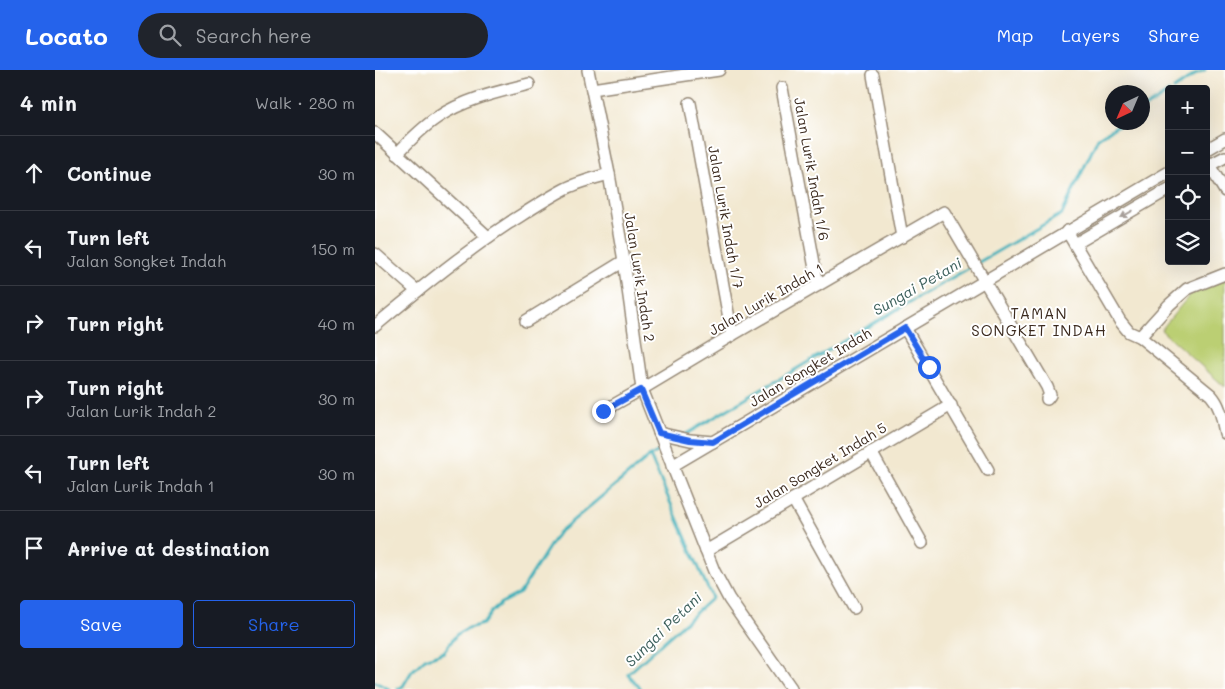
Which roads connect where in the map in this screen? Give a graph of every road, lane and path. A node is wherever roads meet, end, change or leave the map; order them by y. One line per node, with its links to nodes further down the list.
1 (588, 70): 6 (street, Jalan Lurik Indah 2)
2 (719, 70): 6 (street)
3 (873, 75): 21 (street)
4 (529, 84): 11 (street)
5 (782, 88): 27 (street, Jalan Lurik Indah 1/6)
6 (592, 89): 15 (street, Jalan Lurik Indah 2)
7 (690, 103): 32 (street, Jalan Lurik Indah 1/7)
8 (375, 134): 11 (street)
9 (1225, 139): 10 (street)
10 (1210, 148)
11 (397, 154): 20 (street)
12 (1225, 156): 13 (street)
13 (1210, 163)
14 (1210, 168): 18 (street)
15 (609, 174): 20 (street); 24 (street, Jalan Lurik Indah 2)
16 (1165, 174): 19 (street, Jalan Songket Indah)
17 (1165, 191): 22 (street, one-way to 22)
18 (1225, 191)
19 (1067, 231): 22 (street); 26 (street, Jalan Songket Indah)
20 (488, 236): 28 (street)
21 (902, 237): 26 (street, Jalan Lurik Indah 1); 27 (street, Jalan Lurik Indah 1)
22 (1075, 244): 33 (street)
23 (375, 254): 28 (street)
24 (624, 261): 29 (street); 34 (street, Jalan Lurik Indah 2)
25 (1225, 274): 33 (street)
26 (982, 276): 31 (street, Jalan Songket Indah); 35 (street)
27 (818, 286): 32 (street, Jalan Lurik Indah 1)
28 (417, 291): 30 (street)
29 (526, 321)
30 (375, 326)
31 (905, 328): 36 (street); 40 (street, Jalan Songket Indah)
32 (732, 336): 34 (street, Jalan Lurik Indah 1)
33 (1139, 337): 39 (street)
34 (641, 390): 37 (street, Jalan Lurik Indah 1); 38 (street, Jalan Lurik Indah 2)
35 (1047, 399)
36 (951, 405): 41 (street, Jalan Songket Indah 5); 43 (street)
37 (603, 411)
38 (659, 433): 40 (street); 42 (street, Jalan Lurik Indah 2)
39 (1225, 433)
40 (713, 442): 42 (street, Jalan Songket Indah)
41 (871, 452): 44 (street, Jalan Songket Indah 5); 45 (street)
42 (672, 466): 46 (street, Jalan Lurik Indah 2)
43 (988, 470)
44 (793, 499): 46 (street, Jalan Songket Indah 5); 47 (street)
45 (922, 543)
46 (706, 550): 48 (street, Jalan Lurik Indah 2)
47 (854, 608)
48 (791, 688)

